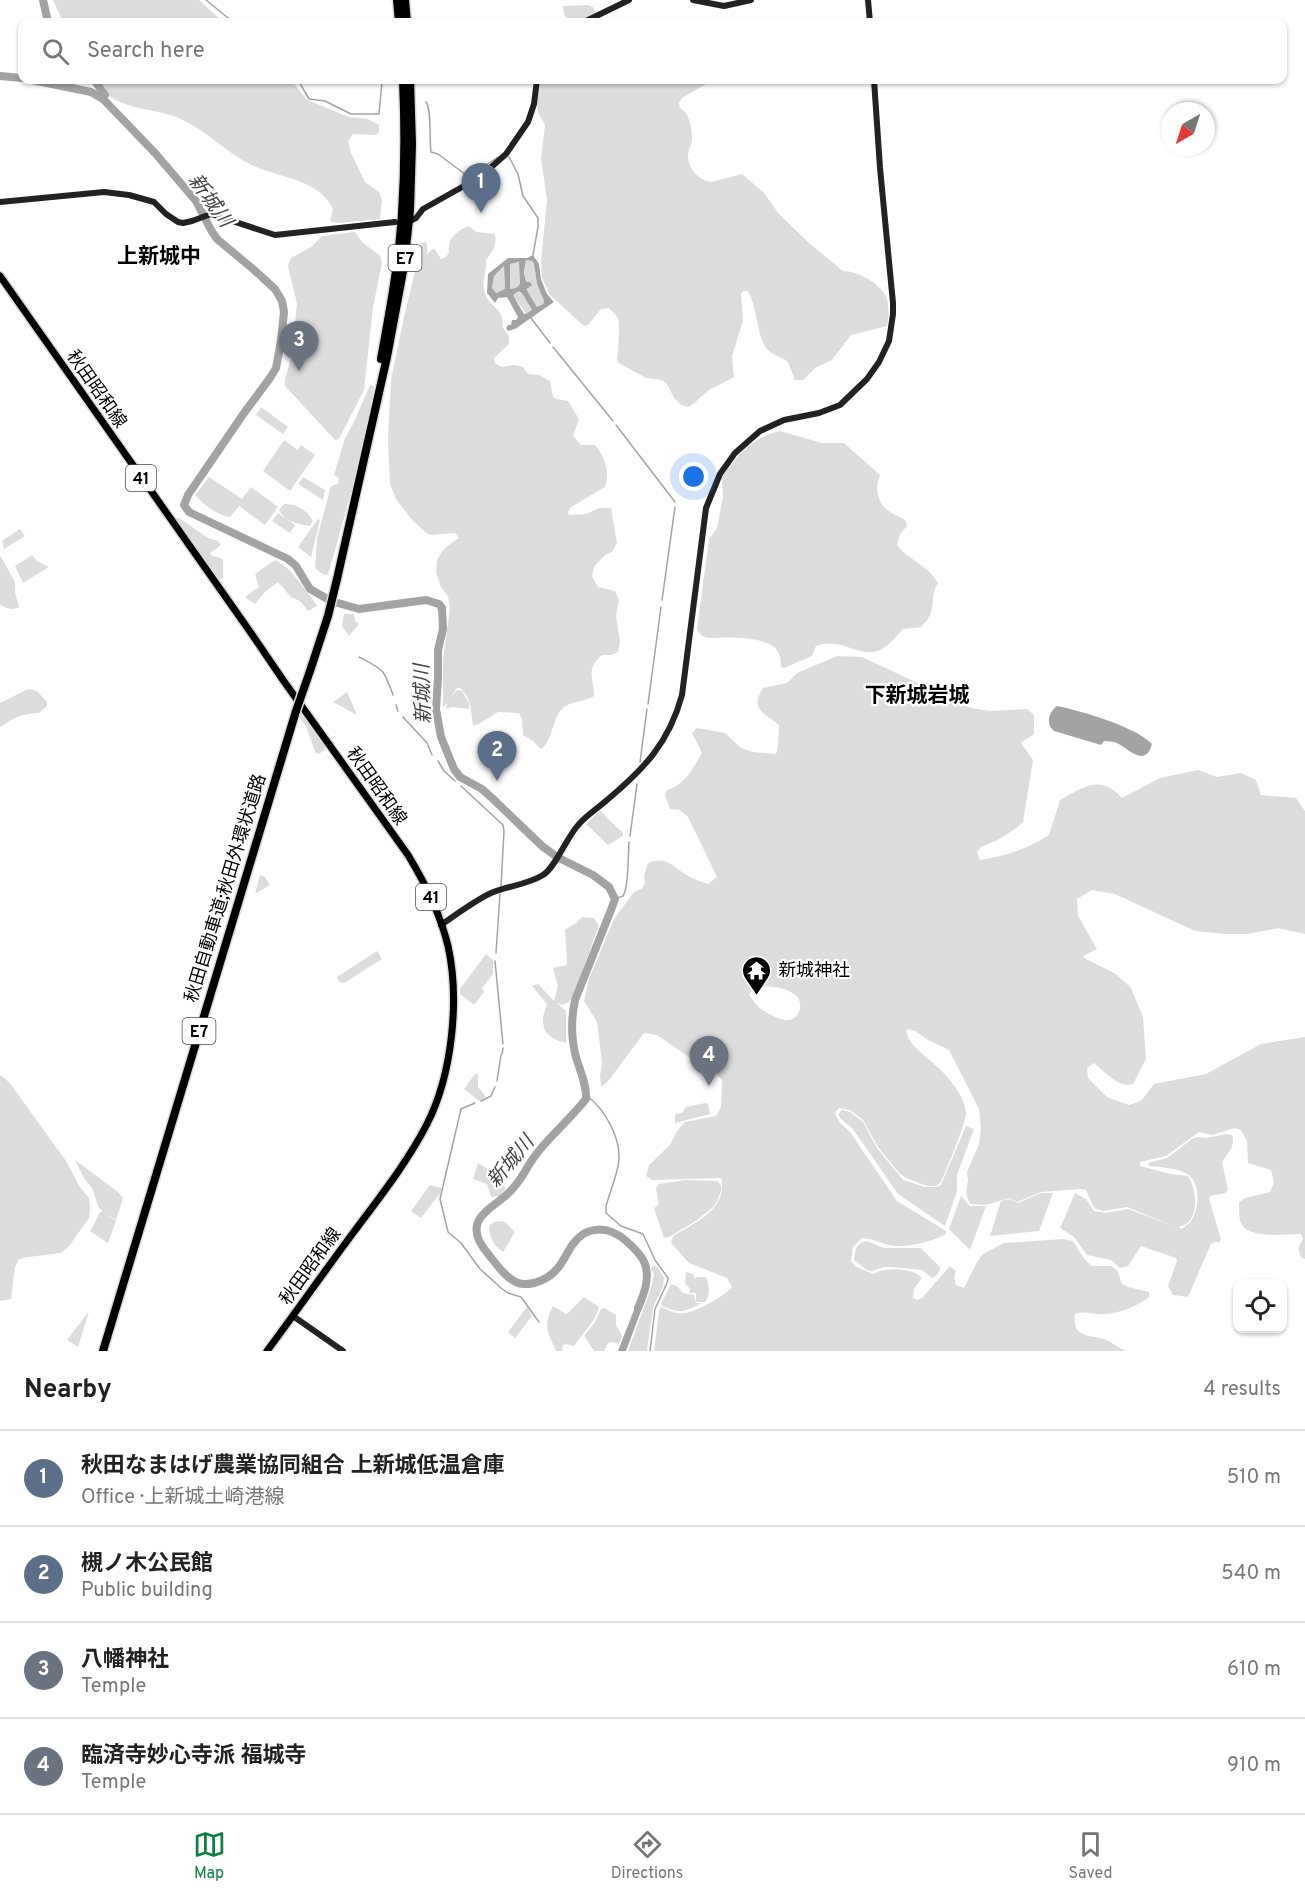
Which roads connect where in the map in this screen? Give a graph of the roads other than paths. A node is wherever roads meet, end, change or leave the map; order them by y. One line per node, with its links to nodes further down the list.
1 (398, 0): 7 (highway)
2 (405, 0): 8 (highway)
3 (629, 0): 9 (street)
4 (693, 0): 5 (street)
5 (751, 0)
6 (868, 0): 10 (street)
7 (399, 18)
8 (407, 18)
9 (592, 18)
10 (870, 18)
11 (403, 84): 19 (highway, 秋田自動車道;秋田外環状道路 / E7)
12 (410, 84): 19 (highway, 秋田自動車道;秋田外環状道路 / E7)
13 (536, 84): 16 (street)
14 (874, 84): 20 (street)
15 (0, 202): 17 (street)
16 (412, 220)
17 (395, 222)
18 (0, 276): 20 (main road, 秋田昭和線 / 41)
19 (370, 433): 22 (highway, 秋田自動車道;秋田外環状道路 / E7, bridge)
20 (441, 925): 21 (main road, 秋田昭和線 / 41)
21 (293, 1316): 23 (main road, 秋田昭和線 / 41); 24 (street)
22 (103, 1351)
23 (267, 1351)
24 (343, 1351)

